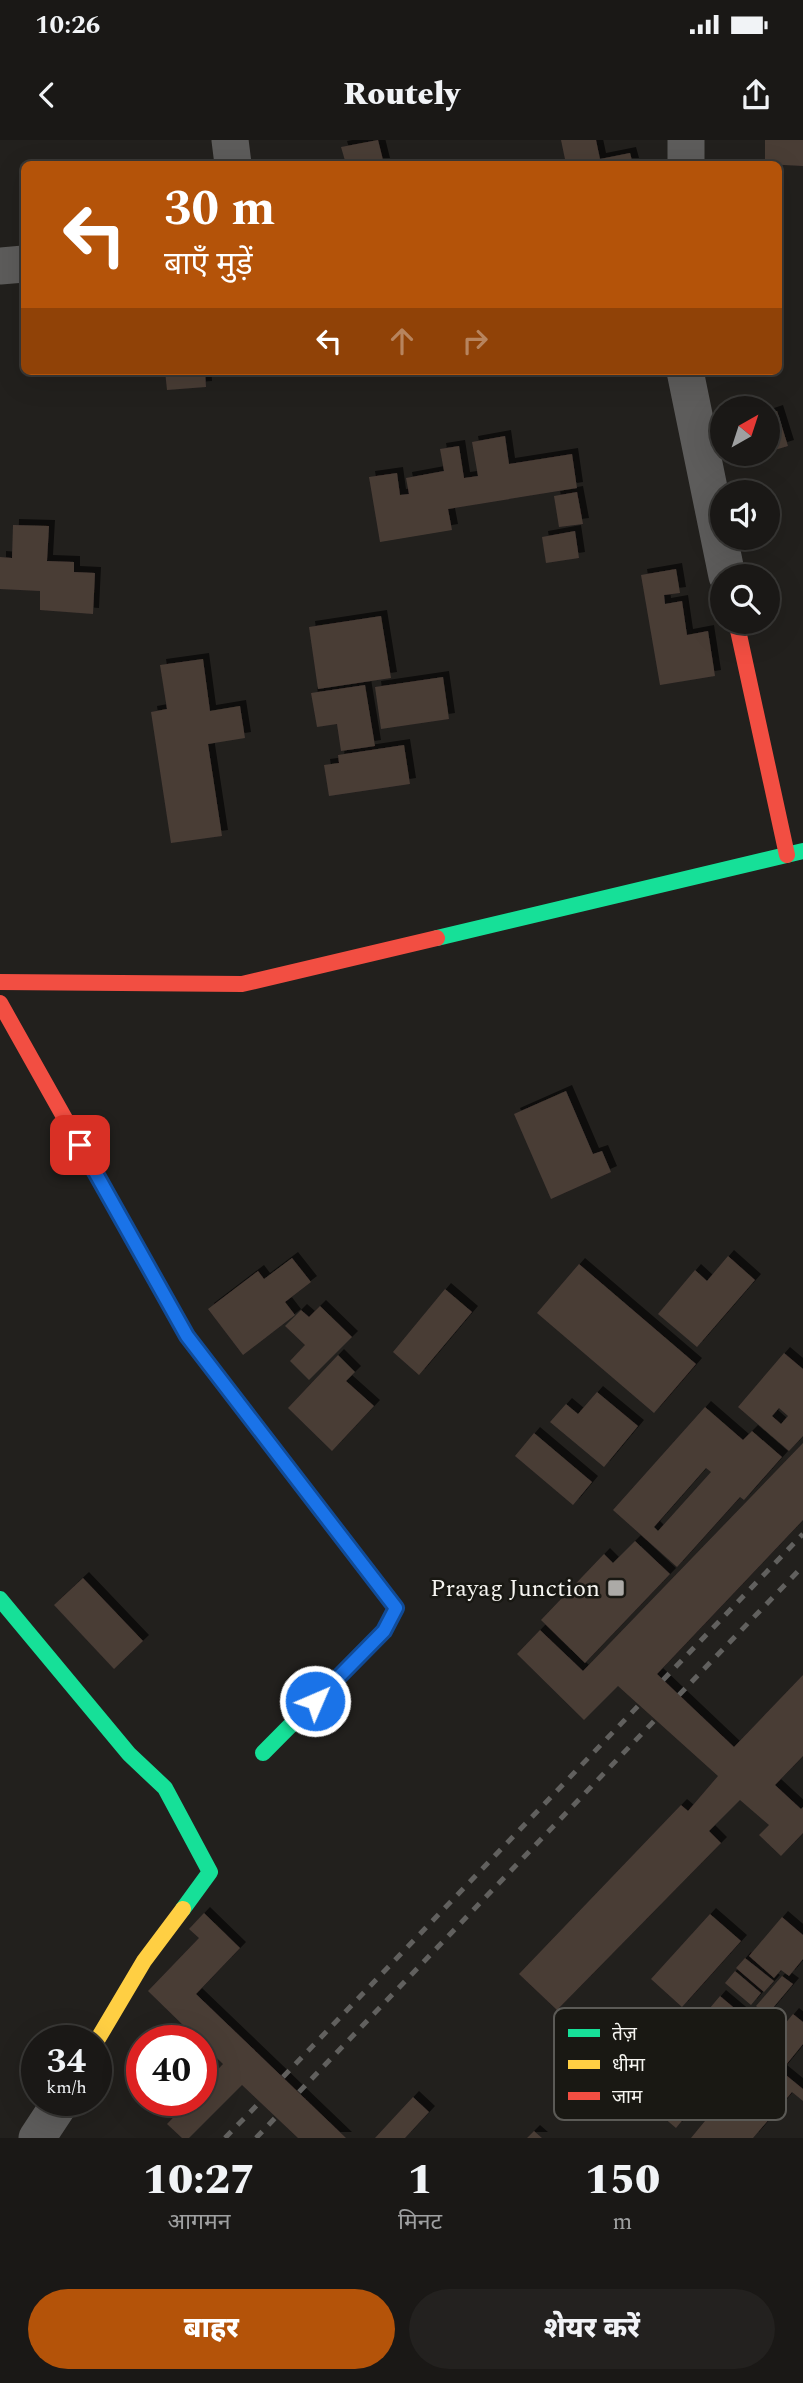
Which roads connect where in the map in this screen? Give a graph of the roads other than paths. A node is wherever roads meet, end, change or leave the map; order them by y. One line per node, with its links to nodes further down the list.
1 (230, 140): 3 (street)
2 (686, 140): 4 (street)
3 (233, 161)
4 (686, 161)
5 (21, 264): 6 (street)
6 (0, 266)
7 (686, 375): 8 (street)
8 (724, 564)
9 (739, 634): 11 (street)
10 (803, 852): 11 (street)
11 (786, 855): 12 (street)
12 (0, 982)
13 (0, 1003): 15 (street)
14 (0, 1599): 16 (street)
15 (262, 1753)
16 (106, 2025)
17 (51, 2116): 18 (street)
18 (37, 2138)

